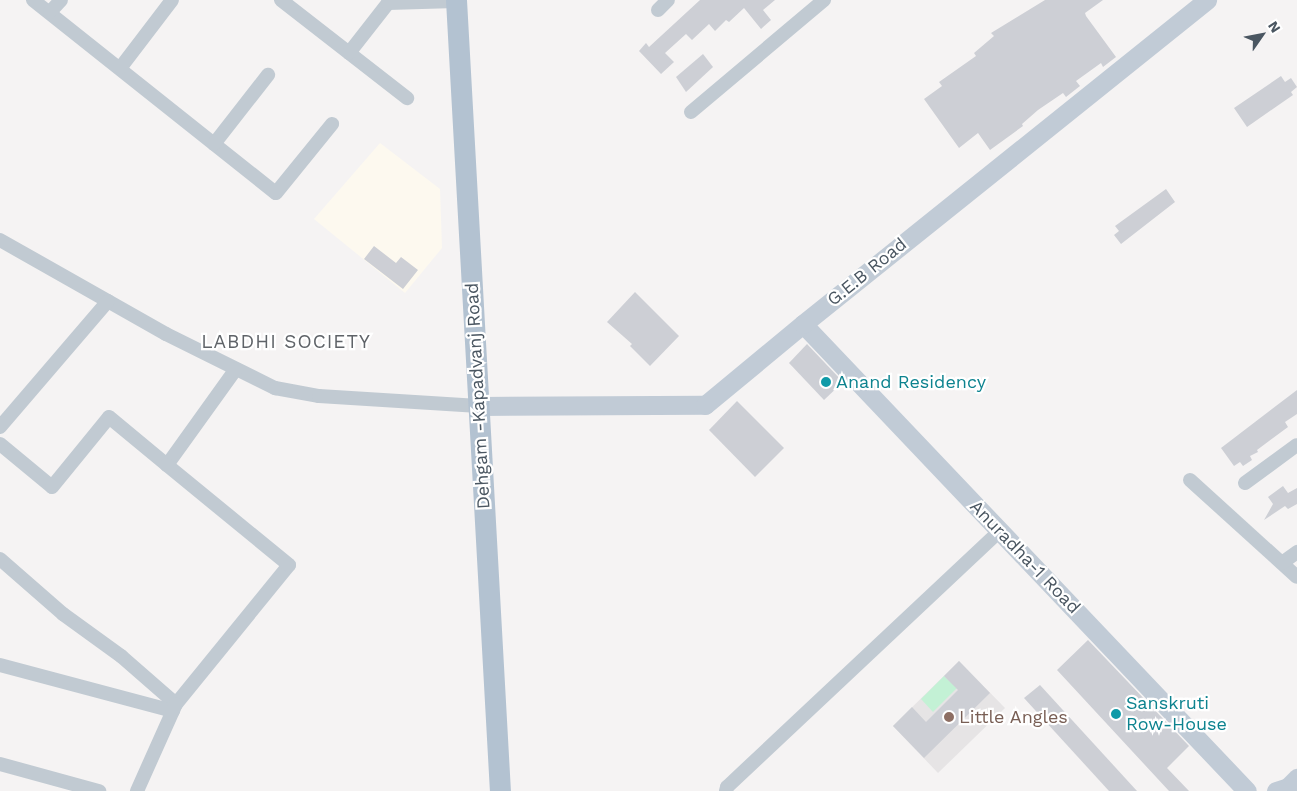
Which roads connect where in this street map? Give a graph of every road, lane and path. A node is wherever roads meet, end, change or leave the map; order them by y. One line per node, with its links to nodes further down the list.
1 (33, 0): 9 (street)
2 (61, 0): 9 (street)
3 (172, 0): 11 (street)
4 (281, 0): 10 (street)
5 (456, 0): 8 (street); 21 (main road, Dehgam -Kapadvanj Road)
6 (824, 0): 14 (street)
7 (1207, 0): 19 (street, G.E.B Road)
8 (386, 2): 10 (street)
9 (50, 12): 11 (street)
10 (349, 53): 13 (street)
11 (121, 68): 16 (street)
12 (268, 75): 16 (street)
13 (407, 98)
14 (691, 112)
15 (332, 124): 16 (street)
16 (214, 144)
17 (0, 240): 18 (street)
18 (108, 301): 20 (street); 22 (street)
19 (803, 324): 21 (street, G.E.B Road); 28 (street, Anuradha-1 Road)
20 (236, 369): 21 (street); 25 (street)
21 (479, 406): 39 (main road, Dehgam -Kapadvanj Road)
22 (0, 427)
23 (1297, 445): 27 (street)
24 (2, 449): 25 (street)
25 (167, 465): 34 (street)
26 (1190, 480): 31 (street)
27 (1245, 483)
28 (1000, 531): 40 (street); 41 (street, Anuradha-1 Road)
29 (1297, 552): 31 (street)
30 (0, 559): 34 (street)
31 (1282, 563): 32 (street)
32 (1297, 577)
33 (0, 665): 34 (street)
34 (175, 707): 38 (street)
35 (0, 764): 37 (street)
36 (1297, 778): 42 (street)
37 (99, 791)
38 (136, 791)
39 (500, 791)
40 (726, 791)
41 (1247, 791)
42 (1276, 791)

